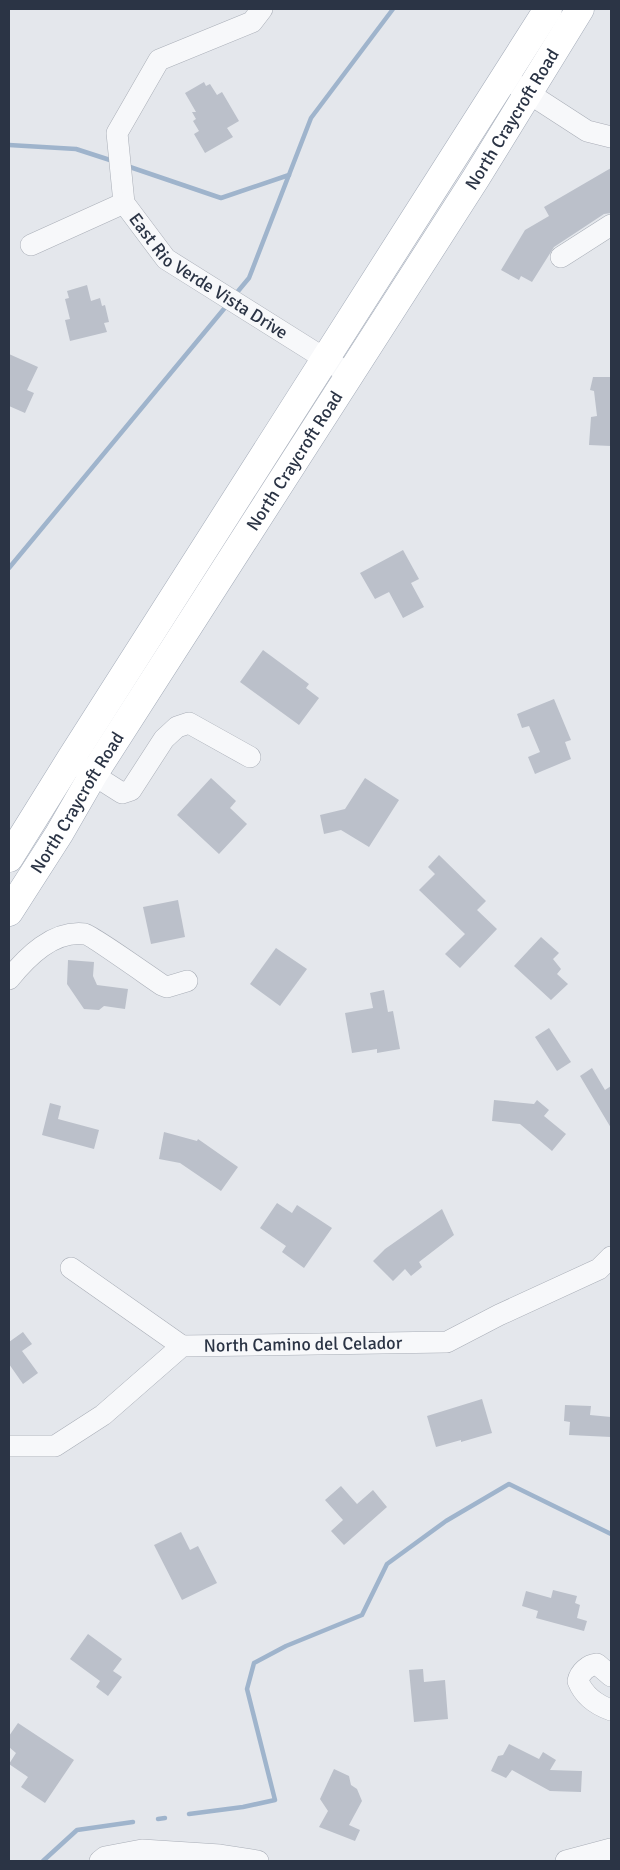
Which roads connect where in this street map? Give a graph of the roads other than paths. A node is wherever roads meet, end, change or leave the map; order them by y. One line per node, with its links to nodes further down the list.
1 (262, 9): 7 (street, East Rio Verde Vista Drive)
2 (548, 9): 4 (main road, North Craycroft Road)
3 (580, 9): 5 (main road, North Craycroft Road)
4 (505, 78): 5 (street); 11 (main road, North Craycroft Road)
5 (528, 93): 6 (street); 12 (main road, North Craycroft Road)
6 (611, 137)
7 (124, 203): 9 (street); 11 (street, East Rio Verde Vista Drive)
8 (611, 225): 10 (street)
9 (31, 245)
10 (561, 257)
11 (325, 358): 12 (street, East Rio Verde Vista Drive); 14 (main road, North Craycroft Road)
12 (350, 374): 15 (main road, North Craycroft Road)
13 (250, 757): 15 (street)
14 (70, 760): 15 (street); 16 (main road, North Craycroft Road)
15 (93, 775): 17 (main road, North Craycroft Road)
16 (9, 858)
17 (9, 912)
18 (9, 979): 19 (street)
19 (187, 981)
20 (611, 1258): 22 (street, North Camino del Celador)
21 (71, 1268): 22 (street)
22 (182, 1346): 23 (street, North Camino del Celador)
23 (9, 1446)
24 (611, 1676): 25 (street)
25 (611, 1710)
26 (611, 1849): 29 (street)
27 (100, 1861): 28 (street)
28 (258, 1861)
29 (566, 1861)

